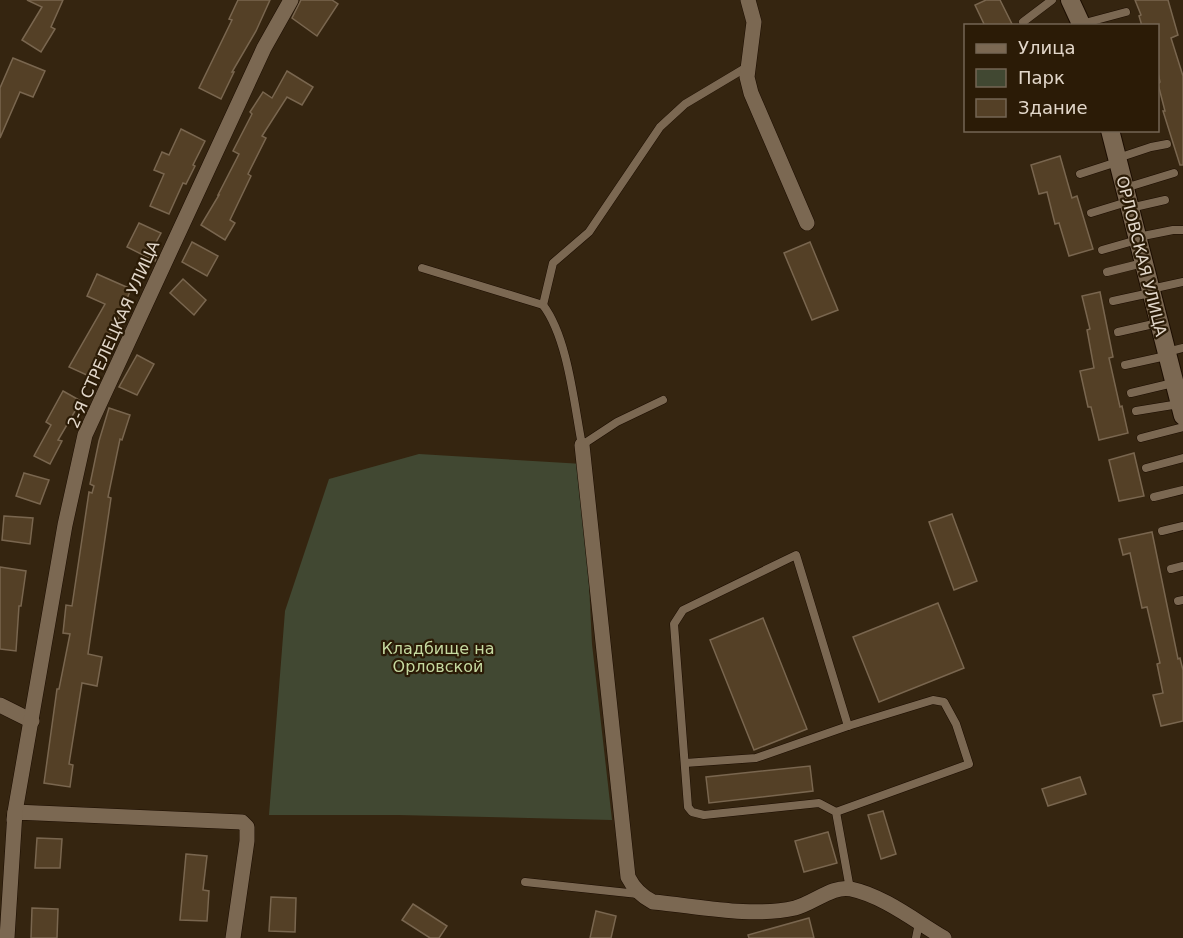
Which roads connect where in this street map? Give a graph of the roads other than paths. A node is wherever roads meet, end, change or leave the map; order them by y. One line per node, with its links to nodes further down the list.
1 (291, 0): 48 (street, 2-Я СТРЕЛЕЦКАЯ УЛИЦА)
2 (748, 0): 8 (street)
3 (1066, 0): 5 (lane); 6 (main road)
4 (1126, 12): 7 (lane)
5 (1023, 22)
6 (1081, 24)
7 (1085, 24)
8 (748, 66): 17 (street); 27 (lane)
9 (1111, 132): 11 (main road, ОРЛОВСКАЯ УЛИЦА)
10 (1167, 144): 11 (lane)
11 (1118, 160): 13 (lane); 14 (main road, ОРЛОВСКАЯ УЛИЦА)
12 (1174, 173): 14 (lane)
13 (1080, 174)
14 (1128, 199): 15 (lane); 16 (lane); 19 (main road, ОРЛОВСКАЯ УЛИЦА)
15 (1165, 200)
16 (1091, 213)
17 (807, 223)
18 (1183, 230): 19 (lane)
19 (1138, 238): 20 (lane); 21 (main road, ОРЛОВСКАЯ УЛИЦА)
20 (1102, 250)
21 (1144, 262): 23 (lane); 25 (main road, ОРЛОВСКАЯ УЛИЦА)
22 (422, 268): 27 (lane)
23 (1107, 272)
24 (1183, 282): 25 (lane)
25 (1151, 291): 26 (lane); 28 (main road, ОРЛОВСКАЯ УЛИЦА)
26 (1113, 302)
27 (543, 305): 38 (lane)
28 (1159, 322): 29 (lane); 30 (main road, ОРЛОВСКАЯ УЛИЦА)
29 (1118, 332)
30 (1173, 352): 31 (lane); 33 (main road, ОРЛОВСКАЯ УЛИЦА)
31 (1125, 365)
32 (1131, 393): 33 (lane)
33 (1179, 396): 35 (lane)
34 (663, 400): 38 (lane)
35 (1136, 411)
36 (1183, 427): 37 (lane)
37 (1141, 438)
38 (582, 445): 55 (street)
39 (1183, 458): 40 (lane)
40 (1146, 468)
41 (1183, 490): 42 (lane)
42 (1154, 497)
43 (1183, 526): 44 (lane)
44 (1162, 531)
45 (1183, 566): 46 (lane)
46 (1172, 569)
47 (0, 705): 48 (street)
48 (32, 721): 51 (street, 2-Я СТРЕЛЕЦКАЯ УЛИЦА)
49 (848, 726): 50 (lane); 50 (lane); 52 (lane)
50 (685, 763): 52 (lane)
51 (15, 812): 56 (street, 2-Я СТРЕЛЕЦКАЯ УЛИЦА); 58 (street, 2-Я СТРЕЛЕЦКАЯ УЛИЦА); 59 (street)
52 (836, 812): 54 (lane)
53 (525, 882): 55 (lane)
54 (850, 889): 55 (street); 57 (street)
55 (639, 894)
56 (0, 897)
57 (917, 930): 60 (street)
58 (7, 938)
59 (233, 938)
60 (944, 938)

